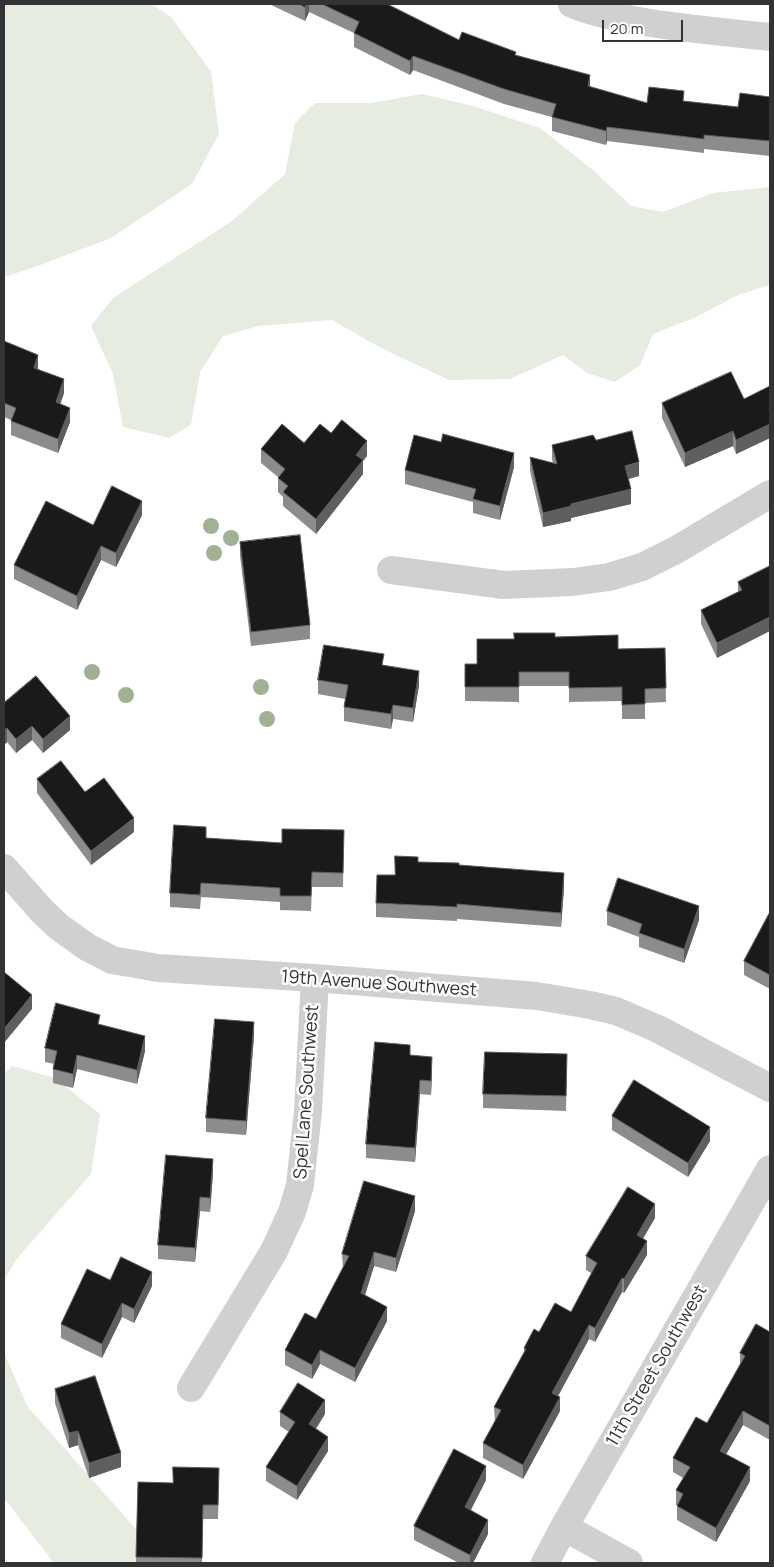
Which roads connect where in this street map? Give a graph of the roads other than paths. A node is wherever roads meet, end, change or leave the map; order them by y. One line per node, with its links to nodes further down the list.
1 (572, 4): 2 (street)
2 (770, 37)
3 (770, 494): 4 (street)
4 (391, 570)
5 (4, 868): 6 (street, 19th Avenue Southwest)
6 (315, 978): 7 (street, 19th Avenue Southwest); 9 (street, Spel Lane Southwest)
7 (770, 1088)
8 (770, 1169): 10 (street, 11th Street Southwest)
9 (191, 1388)
10 (564, 1527): 11 (street, 11th Street Southwest); 12 (street)
11 (545, 1563)
12 (629, 1563)

